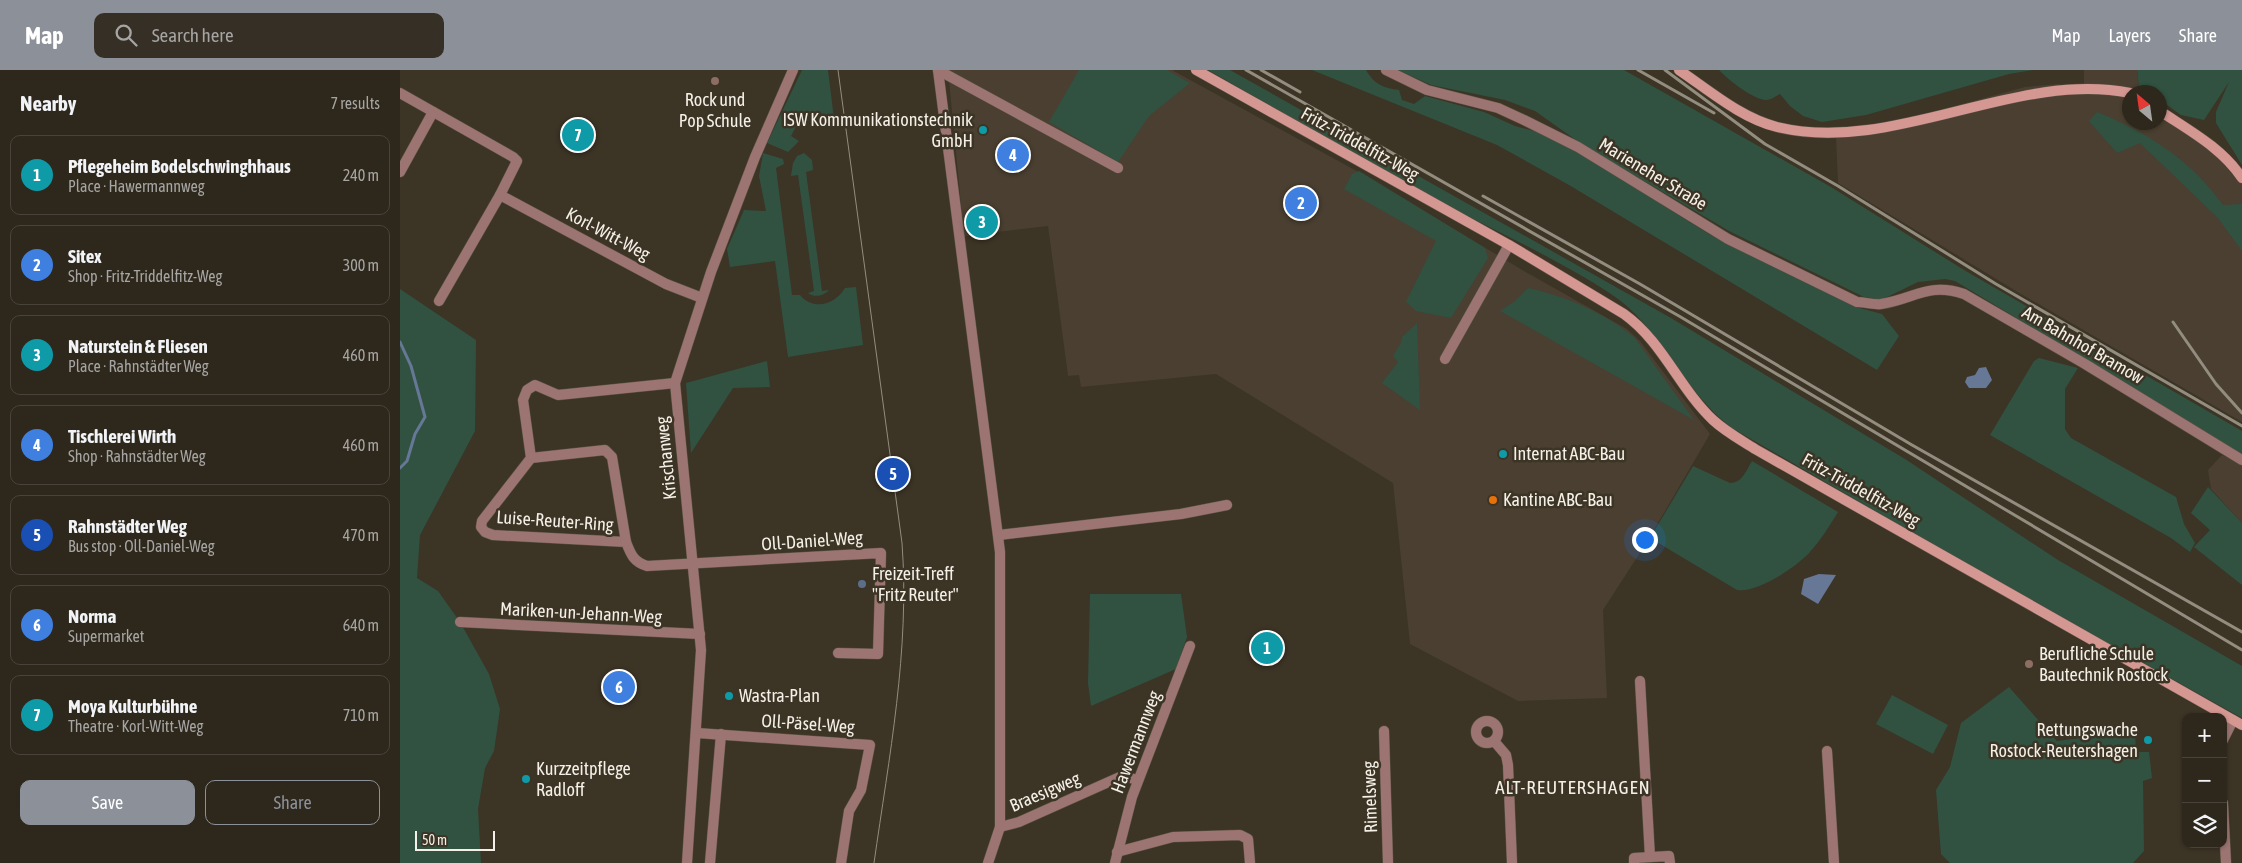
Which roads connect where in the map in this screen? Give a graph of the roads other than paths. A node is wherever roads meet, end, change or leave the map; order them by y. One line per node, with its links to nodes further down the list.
1 (793, 70): 17 (street, Krischanweg)
2 (938, 70): 12 (street); 25 (street)
3 (1196, 70): 16 (street, Fritz-Triddelfitz-Weg)
4 (1386, 70): 18 (street, Marieneher Straße)
5 (1679, 70): 9 (street)
6 (2047, 81): 7 (street)
7 (2122, 90)
8 (400, 93): 10 (street)
9 (1980, 94)
10 (433, 112): 13 (street); 15 (street)
11 (2167, 116): 14 (street)
12 (1118, 168)
13 (400, 172)
14 (2242, 178)
15 (500, 195): 17 (street, Korl-Witt-Weg); 19 (street)
16 (1509, 245): 20 (street); 33 (street, Fritz-Triddelfitz-Weg)
17 (702, 298): 21 (street, Krischanweg)
18 (1900, 298): 23 (street, Am Bahnhof Bramow)
19 (439, 301)
20 (1445, 359)
21 (675, 383): 22 (street); 27 (street, Krischanweg)
22 (531, 458): 26 (street, Luise-Reuter-Ring); 26 (street, Luise-Reuter-Ring)
23 (2242, 460)
24 (1227, 505): 25 (street)
25 (999, 535): 41 (street)
26 (626, 542): 27 (street, Luise-Reuter-Ring)
27 (693, 564): 29 (street, Krischanweg); 31 (street, Oll-Daniel-Weg)
28 (460, 622): 29 (street, Mariken-un-Jehann-Weg)
29 (700, 634): 35 (street, Krischanweg)
30 (1190, 646): 40 (street, Hawermannweg)
31 (838, 653)
32 (1640, 680): 44 (street)
33 (2238, 722): 37 (street, Fritz-Triddelfitz-Weg)
34 (1384, 731): 51 (street, Rimelsweg)
35 (697, 733): 36 (street, Oll-Päsel-Weg); 46 (street, Krischanweg)
36 (721, 734): 45 (street, Oll-Päsel-Weg); 47 (street)
37 (2227, 735)
38 (1494, 741): 52 (street)
39 (1827, 750): 55 (street)
40 (1138, 780): 41 (street, Braesigweg); 43 (street, Hawermannweg)
41 (1000, 827): 48 (street, Braesigweg)
42 (2225, 848): 56 (street)
43 (1117, 852): 49 (street, Hawermannweg); 50 (street)
44 (1650, 857): 53 (street); 54 (street)
45 (842, 858)
46 (687, 863)
47 (710, 863)
48 (988, 863)
49 (1115, 863)
50 (1250, 863)
51 (1388, 863)
52 (1512, 863)
53 (1634, 863)
54 (1670, 863)
55 (1834, 863)
56 (2226, 863)

